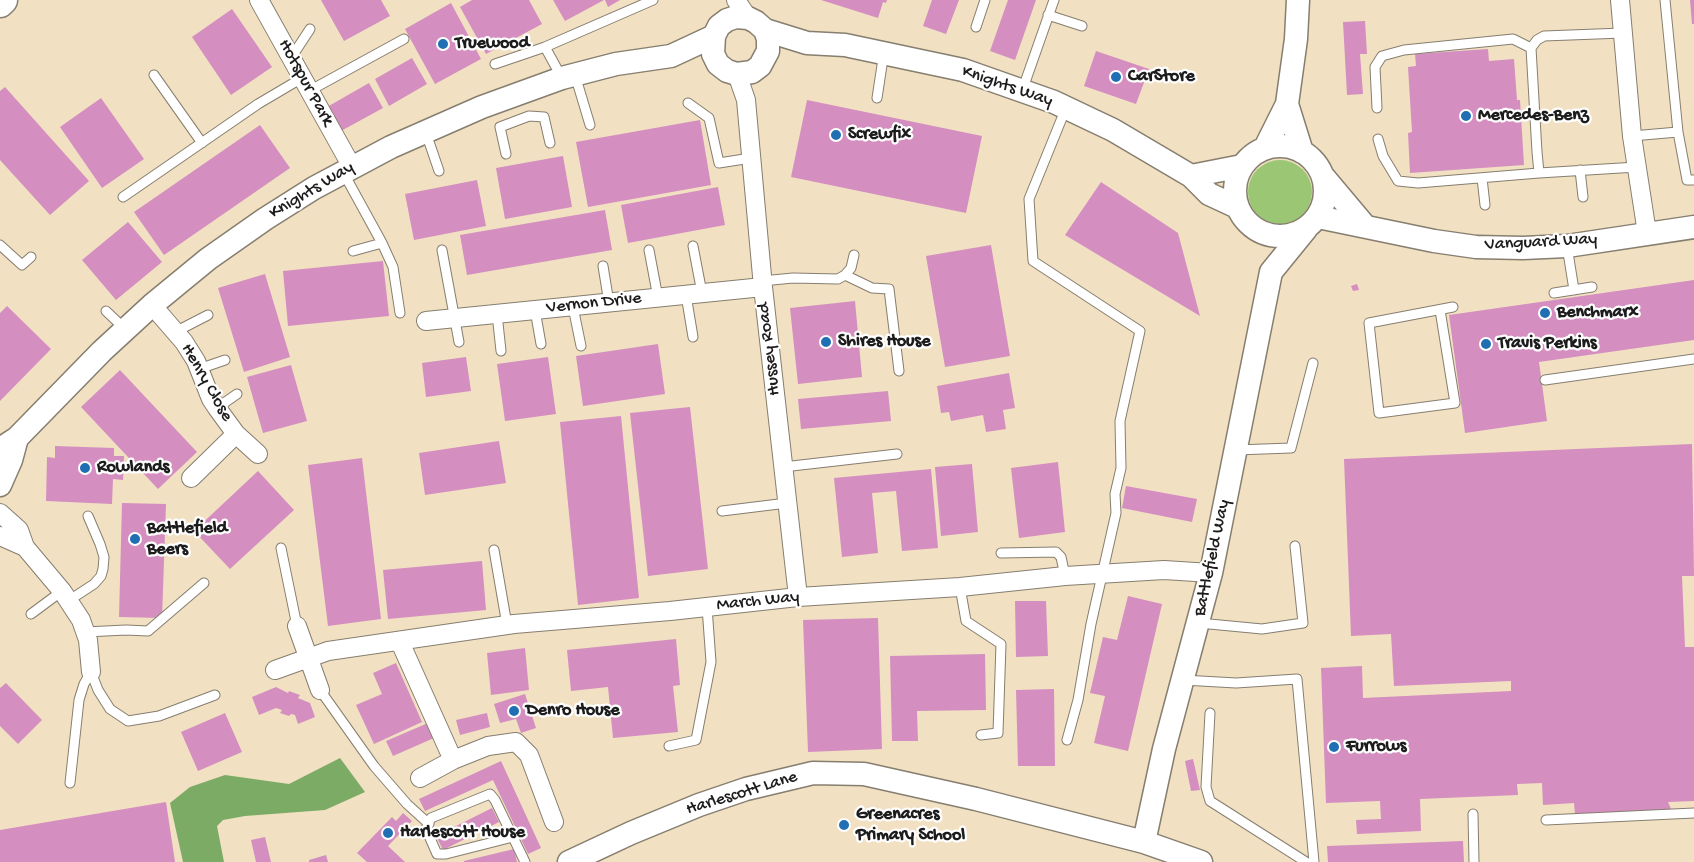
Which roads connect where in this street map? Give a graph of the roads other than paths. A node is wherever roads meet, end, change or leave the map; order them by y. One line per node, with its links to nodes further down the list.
1 (258, 0): 19 (street, Hotspur Park)
2 (653, 0): 15 (lane)
3 (985, 0): 10 (lane)
4 (1054, 0): 8 (lane)
5 (1298, 0): 30 (street)
6 (1620, 0): 13 (street)
7 (1665, 0): 36 (lane)
8 (1048, 15): 9 (lane); 26 (lane)
9 (1082, 26)
10 (976, 27)
11 (743, 28): 17 (street, Knights Way); 18 (street, Knights Way); 21 (street); 21 (street, Knights Way); 28 (street, Hussey Road)
12 (310, 29): 19 (lane)
13 (1623, 33): 16 (lane); 37 (street)
14 (404, 39): 24 (lane)
15 (545, 46): 20 (lane); 23 (lane)
16 (1531, 48): 32 (lane); 50 (lane)
17 (884, 52): 26 (street, Knights Way); 27 (lane)
18 (671, 56): 21 (street, Knights Way); 23 (street, Knights Way)
19 (291, 57): 24 (street, Hotspur Park)
20 (495, 64)
21 (728, 69): 28 (street, Hussey Road)
22 (154, 75): 39 (lane)
23 (568, 77): 25 (street, Knights Way); 34 (lane)
24 (306, 85): 39 (lane); 47 (street, Hotspur Park)
25 (524, 91): 33 (lane); 35 (street, Knights Way)
26 (1022, 91): 31 (street, Knights Way)
27 (877, 98)
28 (746, 100): 44 (street, Hussey Road)
29 (688, 103): 44 (lane)
30 (1287, 104): 41 (street); 42 (street)
31 (1066, 108): 51 (street, Knights Way); 128 (lane)
32 (1377, 108)
33 (529, 116): 40 (lane); 43 (lane)
34 (590, 125)
35 (425, 131): 47 (street, Knights Way); 49 (lane)
36 (1678, 132): 37 (lane); 54 (lane)
37 (1632, 136): 46 (street)
38 (1378, 139): 53 (lane)
39 (202, 143): 55 (lane)
40 (550, 143)
41 (1265, 148): 42 (street); 45 (street)
42 (1302, 152): 52 (street)
43 (506, 154)
44 (751, 158): 76 (street, Hussey Road)
45 (1242, 166): 51 (street); 58 (street)
46 (1637, 166): 48 (lane); 63 (street)
47 (347, 169): 64 (lane); 83 (street, Knights Way)
48 (1580, 170): 50 (lane); 56 (lane)
49 (439, 171)
50 (1539, 173): 53 (lane)
51 (1191, 176): 58 (street, Knights Way)
52 (1323, 176): 59 (street, Battlefield Way); 60 (street)
53 (1482, 178): 57 (lane)
54 (1694, 180)
55 (123, 197)
56 (1583, 197)
57 (1485, 205)
58 (1237, 207): 61 (street)
59 (1312, 223): 60 (street, Vanguard Way); 61 (street); 74 (street, Battlefield Way)
60 (1365, 226): 67 (street, Vanguard Way)
61 (1251, 227): 74 (street)
62 (1694, 227): 63 (street, Vanguard Way)
63 (1647, 233): 67 (street, Vanguard Way)
64 (382, 243): 70 (lane); 89 (lane)
65 (0, 245): 72 (lane)
66 (693, 246): 80 (lane)
67 (1567, 246): 78 (lane)
68 (442, 250): 92 (lane)
69 (649, 250): 81 (lane)
70 (353, 251)
71 (854, 255): 75 (lane)
72 (32, 257)
73 (603, 266): 82 (lane)
74 (1271, 272): 111 (street, Battlefield Way)
75 (845, 275): 76 (lane); 105 (lane)
76 (762, 284): 80 (street, Vernon Drive); 114 (street, Hussey Road)
77 (1592, 287): 78 (lane)
78 (1574, 290): 79 (lane)
79 (1554, 293)
80 (694, 294): 81 (street, Vernon Drive); 96 (lane)
81 (658, 298): 82 (street, Vernon Drive)
82 (609, 303): 84 (street, Vernon Drive)
83 (153, 304): 94 (street, Knights Way); 95 (street, Henry Close)
84 (573, 306): 86 (street, Vernon Drive); 99 (lane)
85 (1453, 308): 87 (lane)
86 (535, 310): 90 (street, Vernon Drive); 98 (lane)
87 (1440, 310): 87 (lane)
88 (106, 311): 94 (lane)
89 (400, 314)
90 (497, 314): 92 (street, Vernon Drive); 100 (lane)
91 (208, 315): 95 (lane)
92 (454, 318): 93 (street, Vernon Drive); 97 (lane)
93 (426, 321)
94 (125, 329): 110 (street, Knights Way)
95 (175, 332): 104 (street, Henry Close)
96 (693, 337)
97 (459, 342)
98 (541, 344)
99 (581, 346)
100 (501, 351)
101 (1694, 359): 106 (lane)
102 (225, 360): 104 (lane)
103 (1313, 363): 111 (lane)
104 (199, 369): 108 (street, Henry Close)
105 (899, 371)
106 (1545, 380)
107 (237, 394): 108 (lane)
108 (217, 408): 109 (street, Henry Close)
109 (236, 434): 112 (street, Henry Close); 115 (street, Henry Close)
110 (9, 443): 116 (street, Knights Way)
111 (1236, 450): 127 (street, Battlefield Way)
112 (258, 454)
113 (897, 454): 114 (lane)
114 (783, 467): 117 (street, Hussey Road)
115 (191, 478)
116 (0, 485)
117 (787, 503): 118 (lane); 133 (street, Hussey Road)
118 (722, 511)
119 (0, 513): 123 (street)
120 (88, 516): 132 (lane)
121 (0, 536): 123 (street)
122 (1295, 546): 136 (lane)
123 (25, 547): 132 (street)
124 (281, 548): 138 (lane)
125 (494, 550): 137 (lane)
126 (1001, 553): 129 (lane)
127 (1211, 573): 128 (street, March Way); 136 (street, Battlefield Way)
128 (1102, 575): 129 (street, March Way); 149 (lane)
129 (1065, 576): 131 (street, March Way)
130 (204, 582): 139 (lane)
131 (960, 587): 133 (street, March Way); 148 (lane)
132 (65, 596): 135 (lane); 139 (street)
133 (798, 597): 134 (street, March Way)
134 (707, 607): 137 (street, March Way); 150 (lane)
135 (31, 614)
136 (1199, 623): 144 (street, Battlefield Way)
137 (507, 625): 140 (street, March Way)
138 (297, 626): 141 (street)
139 (85, 632): 143 (street)
140 (400, 642): 141 (street, March Way); 151 (street)
141 (307, 658): 142 (street, March Way); 145 (street)
142 (275, 670)
143 (91, 672): 146 (lane); 153 (lane)
144 (1183, 680): 160 (street, Battlefield Way); 165 (lane)
145 (320, 690): 158 (lane)
146 (215, 695)
147 (1210, 713): 164 (lane)
148 (981, 735)
149 (1066, 740)
150 (669, 746)
151 (453, 760): 152 (street); 157 (street)
152 (420, 778)
153 (70, 783)
154 (1694, 813): 156 (lane)
155 (1473, 814): 166 (lane)
156 (1546, 820)
157 (554, 822)
158 (429, 824): 159 (lane); 159 (lane)
159 (513, 837): 161 (lane)
160 (1144, 842): 162 (street, Harlescott Lane); 163 (street, Harlescott Lane)
161 (525, 862)
162 (569, 862)
163 (1201, 862)
164 (1306, 862)
165 (1314, 862)
166 (1474, 862)

